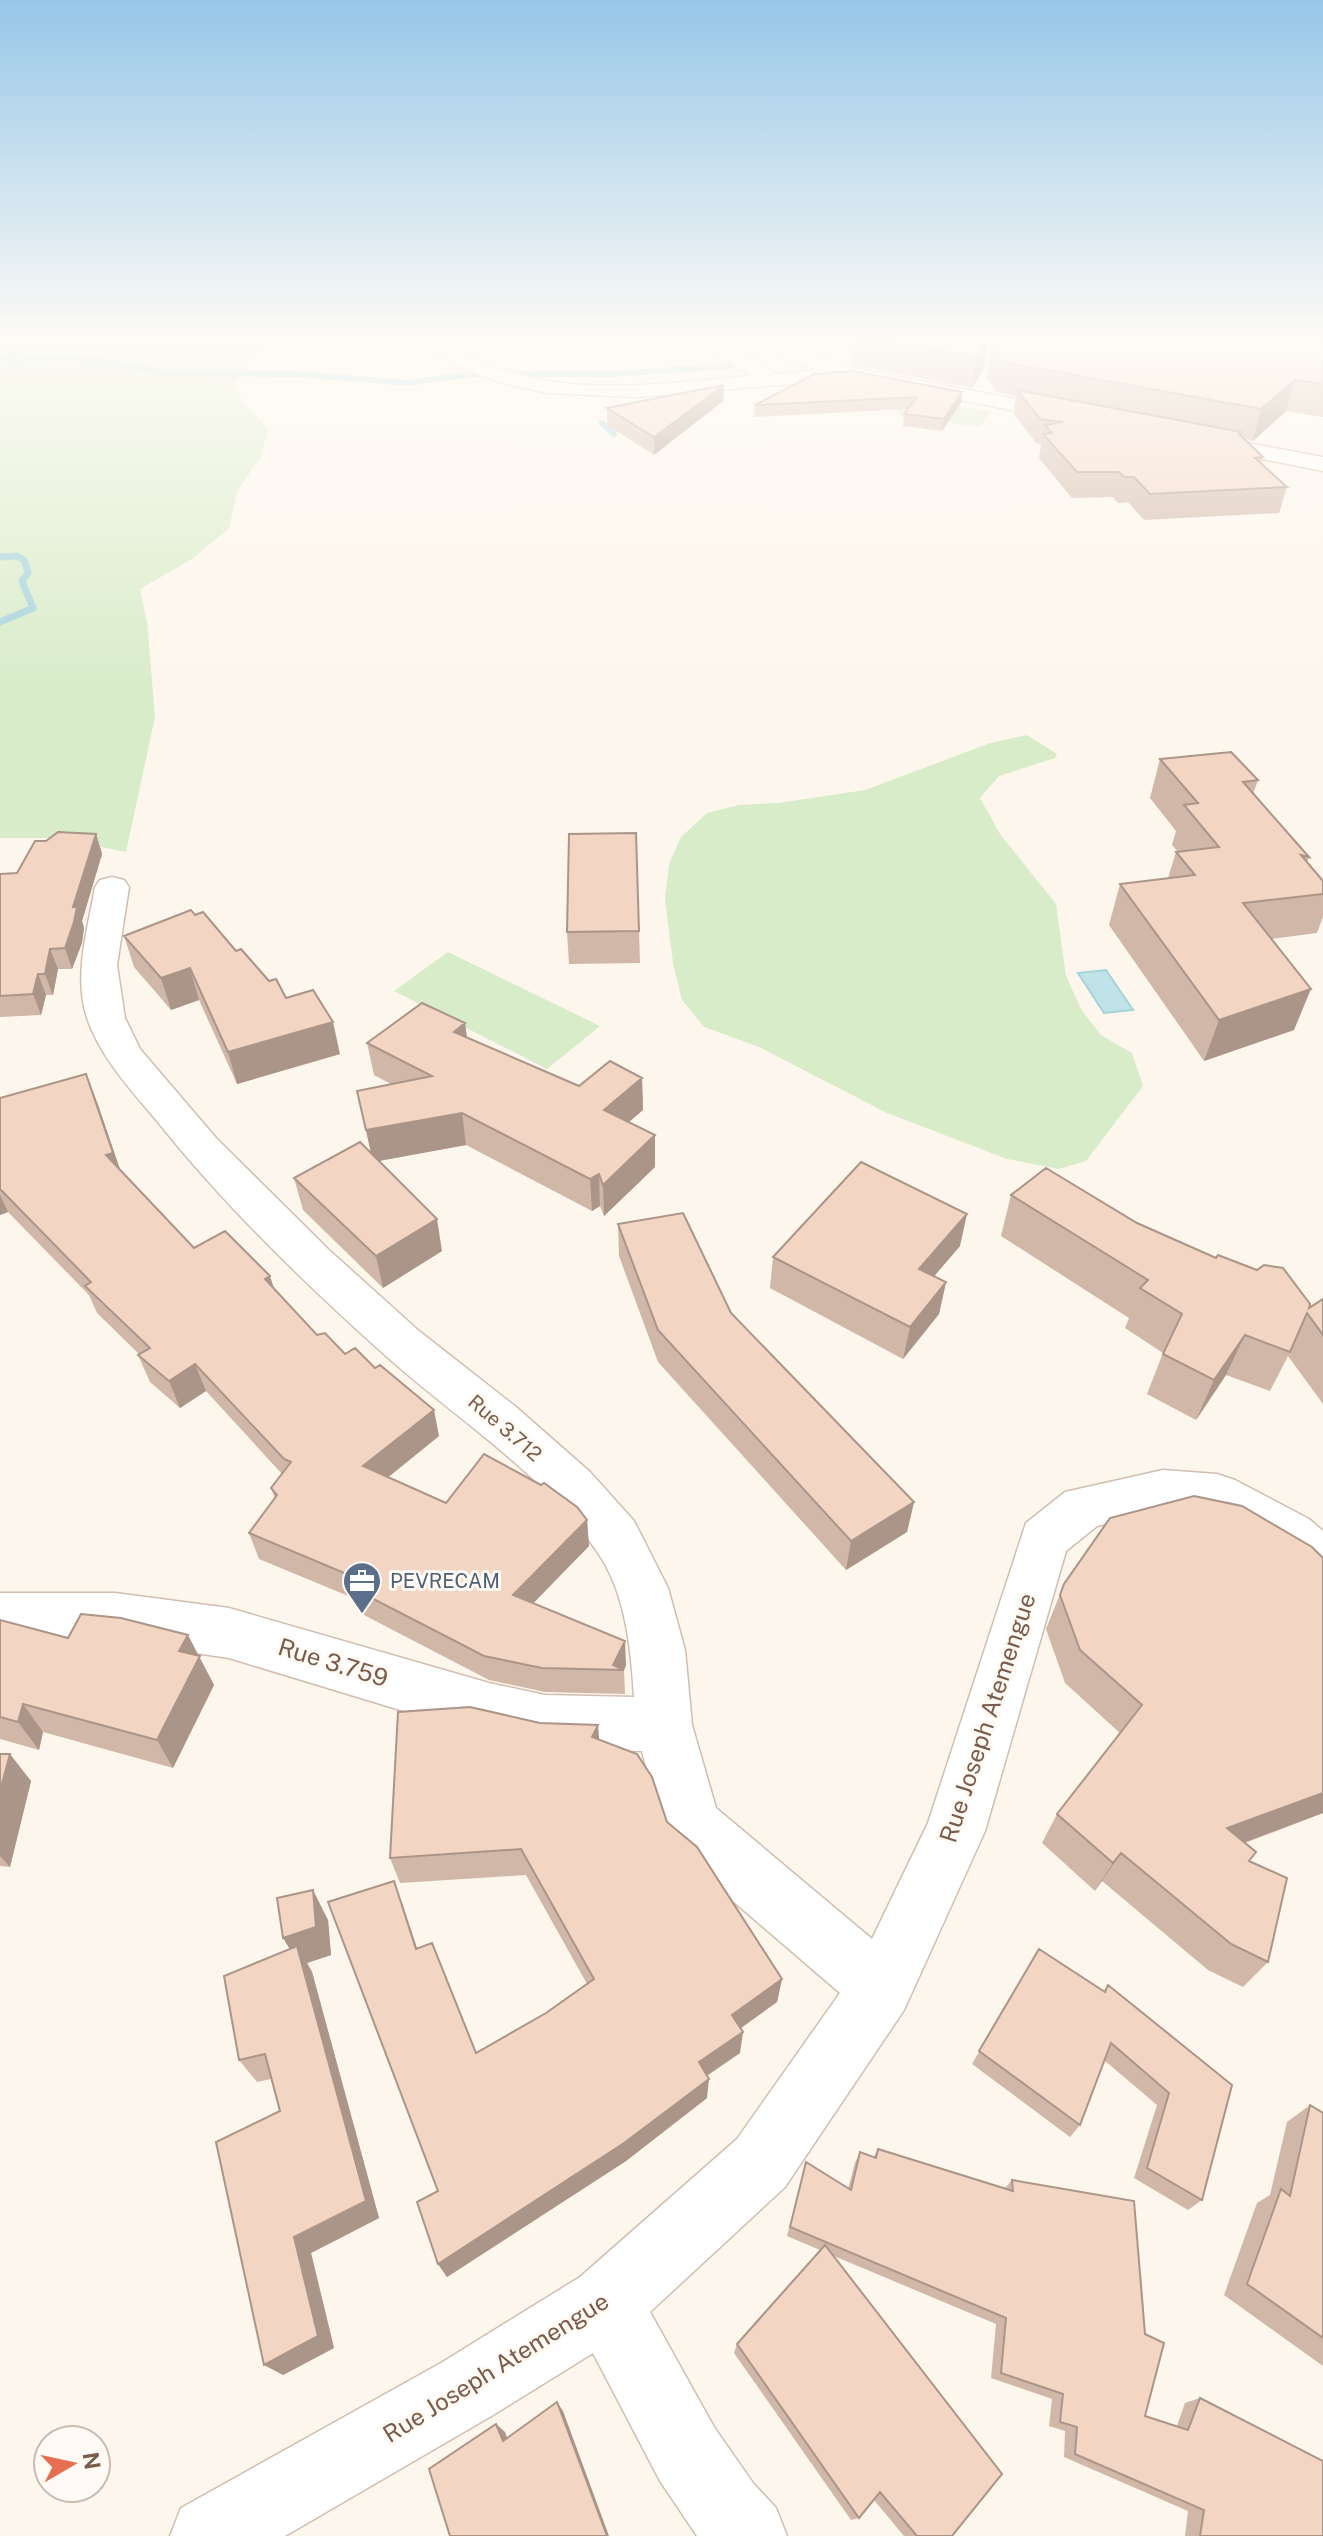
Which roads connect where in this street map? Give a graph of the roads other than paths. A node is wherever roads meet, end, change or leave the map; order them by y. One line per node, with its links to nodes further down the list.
1 (112, 887): 4 (street, Rue 3.712)
2 (1323, 1562): 5 (street, Rue Joseph Atemengue)
3 (0, 1617): 4 (street, Rue 3.759)
4 (664, 1725): 5 (street, Rue 3.712)
5 (882, 1988): 6 (street, Rue Joseph Atemengue)
6 (606, 2303): 7 (street, Rue Joseph Atemengue); 8 (street)
7 (209, 2536)
8 (748, 2536)

